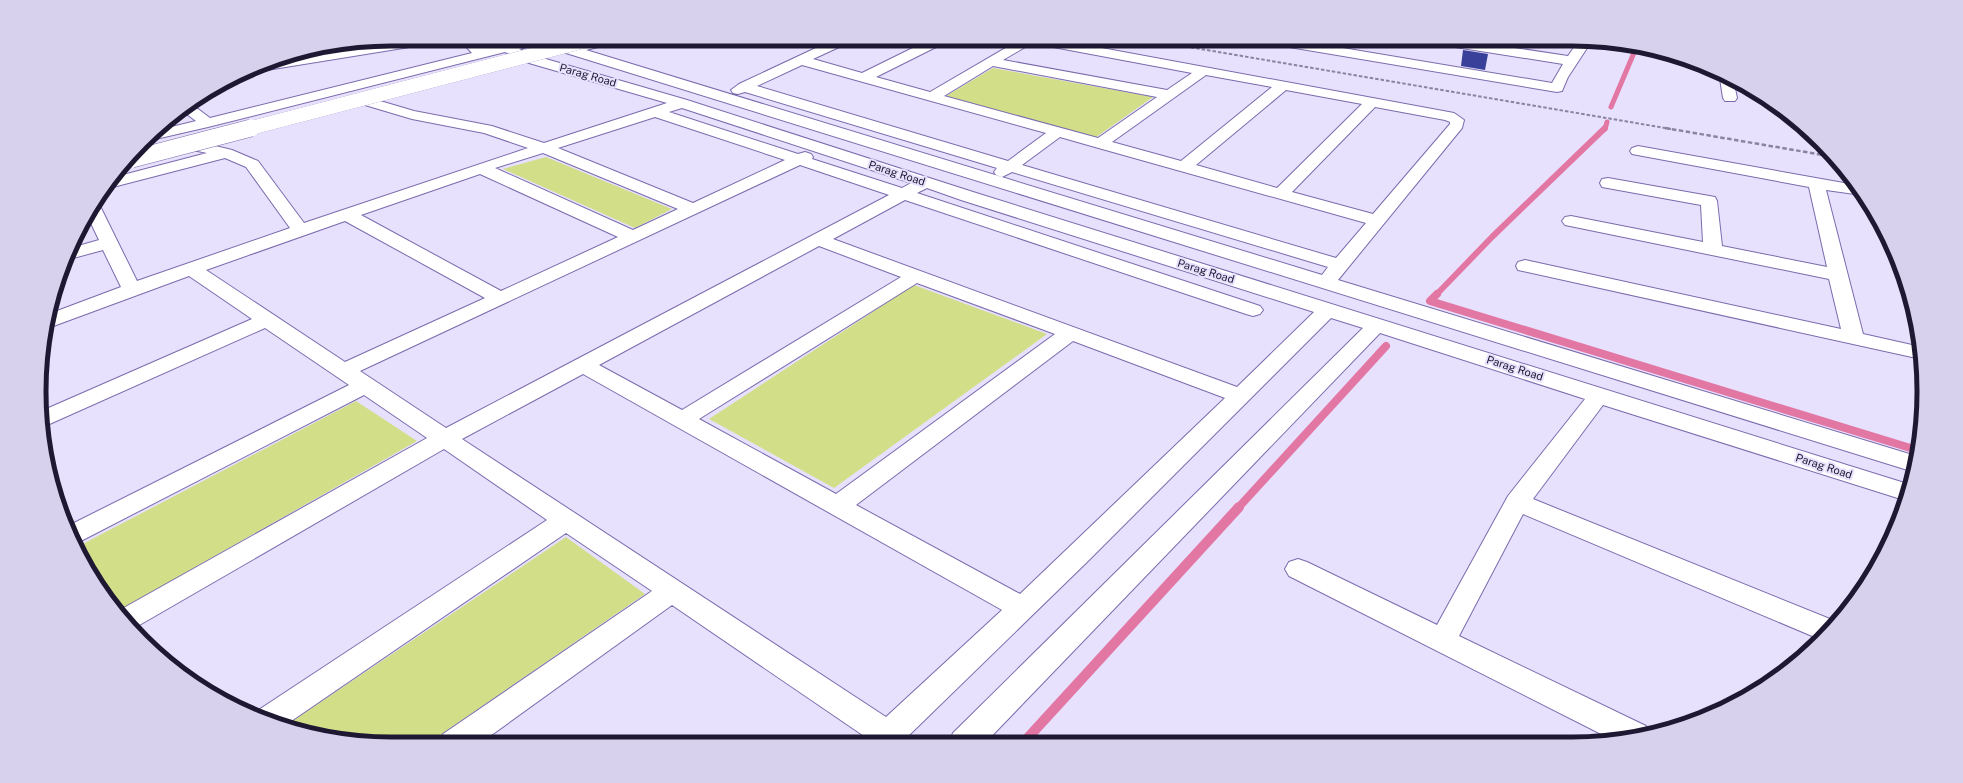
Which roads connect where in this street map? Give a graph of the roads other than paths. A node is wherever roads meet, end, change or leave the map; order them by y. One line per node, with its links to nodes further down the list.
1 (390, 46): 21 (street)
2 (473, 46): 3 (street)
3 (499, 46)
4 (513, 46): 16 (street)
5 (560, 46): 38 (street)
6 (564, 46): 17 (street)
7 (566, 46): 45 (street, bridge)
8 (575, 46): 26 (street, Parag Road)
9 (831, 46): 18 (street)
10 (927, 46): 23 (street)
11 (1019, 46): 20 (street)
12 (1069, 46): 22 (street)
13 (1308, 46): 19 (street)
14 (1475, 46): 19 (street)
15 (1581, 46): 19 (street)
16 (505, 48): 17 (street, Parag Road); 35 (street)
17 (534, 60): 30 (street); 32 (street, Parag Road)
18 (800, 60): 23 (street); 26 (street)
19 (1572, 61)
20 (991, 62): 27 (street); 28 (street)
21 (281, 64)
22 (1203, 71): 25 (street); 27 (street)
23 (863, 78): 28 (street)
24 (1727, 83): 29 (street)
25 (1282, 86): 31 (street); 48 (street)
26 (733, 93): 50 (street, Parag Road)
27 (1169, 95): 39 (street)
28 (931, 97): 36 (street)
29 (1730, 98)
30 (370, 102): 40 (street); 41 (street)
31 (1372, 102): 56 (street); 62 (street)
32 (682, 103): 34 (street); 42 (street, Parag Road)
33 (189, 111): 35 (street)
34 (655, 112): 41 (street); 46 (street)
35 (208, 123): 37 (street)
36 (1058, 132): 39 (street); 50 (street)
37 (161, 134)
38 (152, 142)
39 (1100, 144): 48 (street)
40 (200, 147): 44 (street); 47 (street)
41 (545, 148): 49 (street); 59 (street)
42 (823, 148): 46 (street); 52 (street, Parag Road)
43 (1638, 151): 53 (street)
44 (226, 153): 51 (street); 64 (street)
45 (138, 158)
46 (799, 160): 57 (street); 59 (street)
47 (131, 165)
48 (1184, 167): 56 (street)
49 (481, 168): 61 (street); 65 (street)
50 (1000, 174): 58 (street); 72 (street, Parag Road)
51 (117, 181)
52 (926, 182): 57 (street); 58 (street, Parag Road)
53 (1816, 183): 55 (street); 73 (street)
54 (1608, 184): 68 (street)
55 (1852, 190)
56 (1280, 194): 62 (street)
57 (905, 195): 66 (street); 78 (street)
58 (967, 196): 77 (street, Parag Road)
59 (693, 209): 65 (street)
60 (95, 214): 67 (street)
61 (347, 215): 64 (street); 76 (street)
62 (1377, 221): 72 (street)
63 (1572, 221): 68 (street)
64 (301, 231): 71 (street)
65 (634, 237): 76 (street)
66 (819, 240): 74 (street); 87 (street)
67 (108, 243): 69 (street); 75 (street)
68 (1713, 250): 73 (street)
69 (76, 252)
70 (1525, 266): 85 (street)
71 (191, 269): 75 (street); 81 (street)
72 (1332, 275): 79 (street, Parag Road)
73 (1839, 275): 85 (street)
74 (915, 276): 83 (street); 93 (street)
75 (132, 290): 80 (street)
76 (500, 298): 88 (street)
77 (1329, 309): 82 (street, Parag Road); 91 (street)
78 (1253, 310)
79 (1427, 315): 84 (street); 95 (street, Parag Road)
80 (54, 320)
81 (267, 320): 88 (street); 92 (street)
82 (1377, 324): 84 (street, Parag Road); 112 (street)
83 (1070, 333): 91 (street); 98 (street)
84 (1411, 335): 90 (street, Parag Road)
85 (1853, 338): 86 (street)
86 (1914, 352)
87 (583, 365): 93 (street); 94 (street)
88 (343, 371): 89 (street)
89 (365, 386): 94 (street); 100 (street)
90 (1599, 395): 96 (street, Parag Road); 97 (street)
91 (1241, 396): 103 (street)
92 (47, 417)
93 (682, 420): 98 (street)
94 (444, 439): 99 (street); 104 (street)
95 (1909, 462)
96 (1902, 491)
97 (1517, 502): 105 (street); 106 (street)
98 (837, 506): 103 (street)
99 (566, 520): 102 (street); 107 (street)
100 (77, 533)
101 (1298, 569): 106 (street)
102 (672, 591): 109 (street); 110 (street)
103 (1022, 608): 111 (street)
104 (131, 617)
105 (1823, 628)
106 (1442, 640): 108 (street)
107 (273, 716)
108 (1627, 732)
109 (464, 737)
110 (881, 737)
111 (886, 737)
112 (970, 737)

